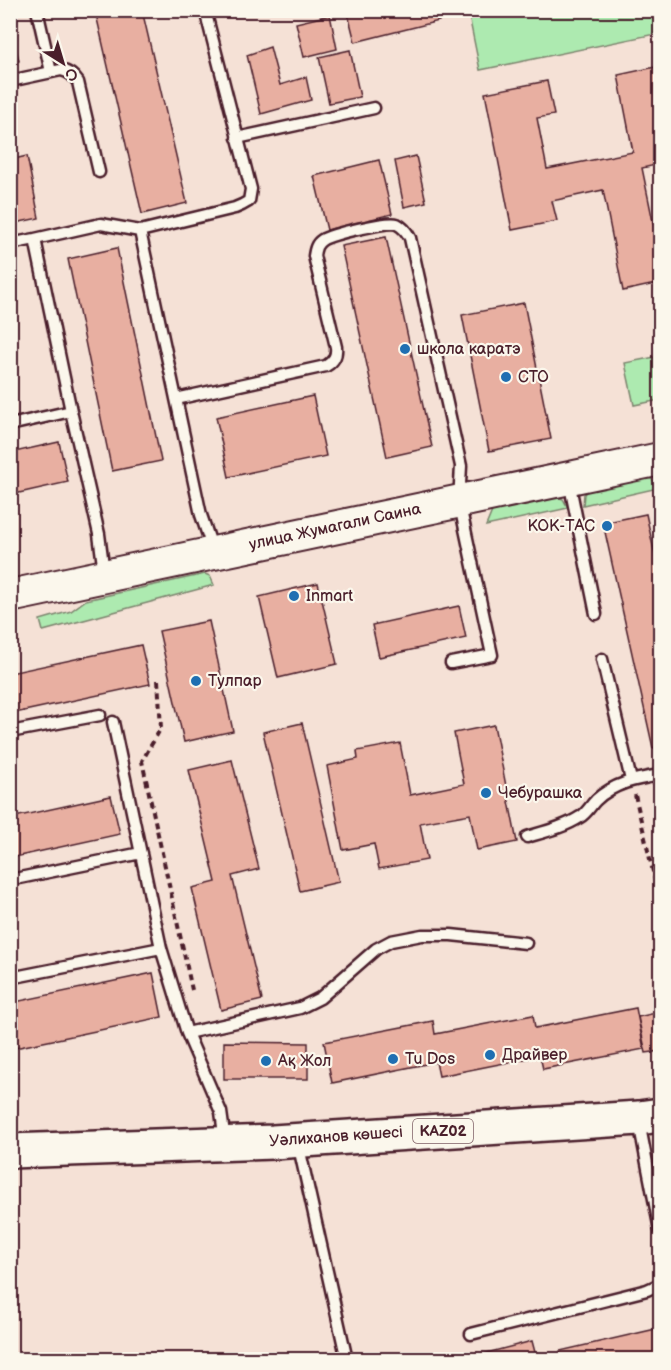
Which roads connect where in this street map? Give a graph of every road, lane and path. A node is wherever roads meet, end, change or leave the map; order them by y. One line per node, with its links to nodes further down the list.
1 (37, 10): 3 (lane)
2 (205, 10): 6 (lane)
3 (51, 72): 4 (lane); 7 (lane)
4 (10, 81)
5 (374, 108): 6 (lane)
6 (237, 138): 8 (lane)
7 (99, 172)
8 (140, 231): 9 (lane); 11 (lane)
9 (35, 239): 10 (lane); 12 (lane)
10 (10, 244)
11 (176, 399): 16 (lane); 17 (lane)
12 (71, 411): 13 (lane); 18 (lane)
13 (10, 425)
14 (660, 459): 15 (street, улица Жумагали Саина)
15 (568, 478): 16 (street, улица Жумагали Саина); 20 (lane)
16 (459, 501): 17 (street, улица Жумагали Саина); 22 (lane)
17 (214, 553): 18 (street, улица Жумагали Саина)
18 (104, 576): 19 (street, улица Жумагали Саина)
19 (10, 596)
20 (596, 614)
21 (602, 659): 28 (lane)
22 (452, 663)
23 (158, 680): 36 (path)
24 (100, 715): 26 (lane)
25 (113, 722): 30 (lane)
26 (10, 732)
27 (660, 775): 28 (lane)
28 (631, 780): 29 (lane); 32 (path)
29 (527, 837)
30 (141, 853): 31 (lane); 34 (lane)
31 (10, 880)
32 (660, 902)
33 (526, 943): 37 (lane)
34 (161, 948): 35 (lane); 37 (lane)
35 (10, 978)
36 (194, 996)
37 (187, 1033): 40 (lane)
38 (650, 1117): 39 (highway, Уәлиханов көшесі / KАZ02); 42 (lane)
39 (298, 1140): 40 (highway, Уәлиханов көшесі / KАZ02); 45 (lane)
40 (225, 1144): 41 (highway, Уәлиханов көшесі / KАZ02)
41 (10, 1151)
42 (660, 1230)
43 (660, 1284): 44 (lane)
44 (471, 1334)
45 (347, 1359)

